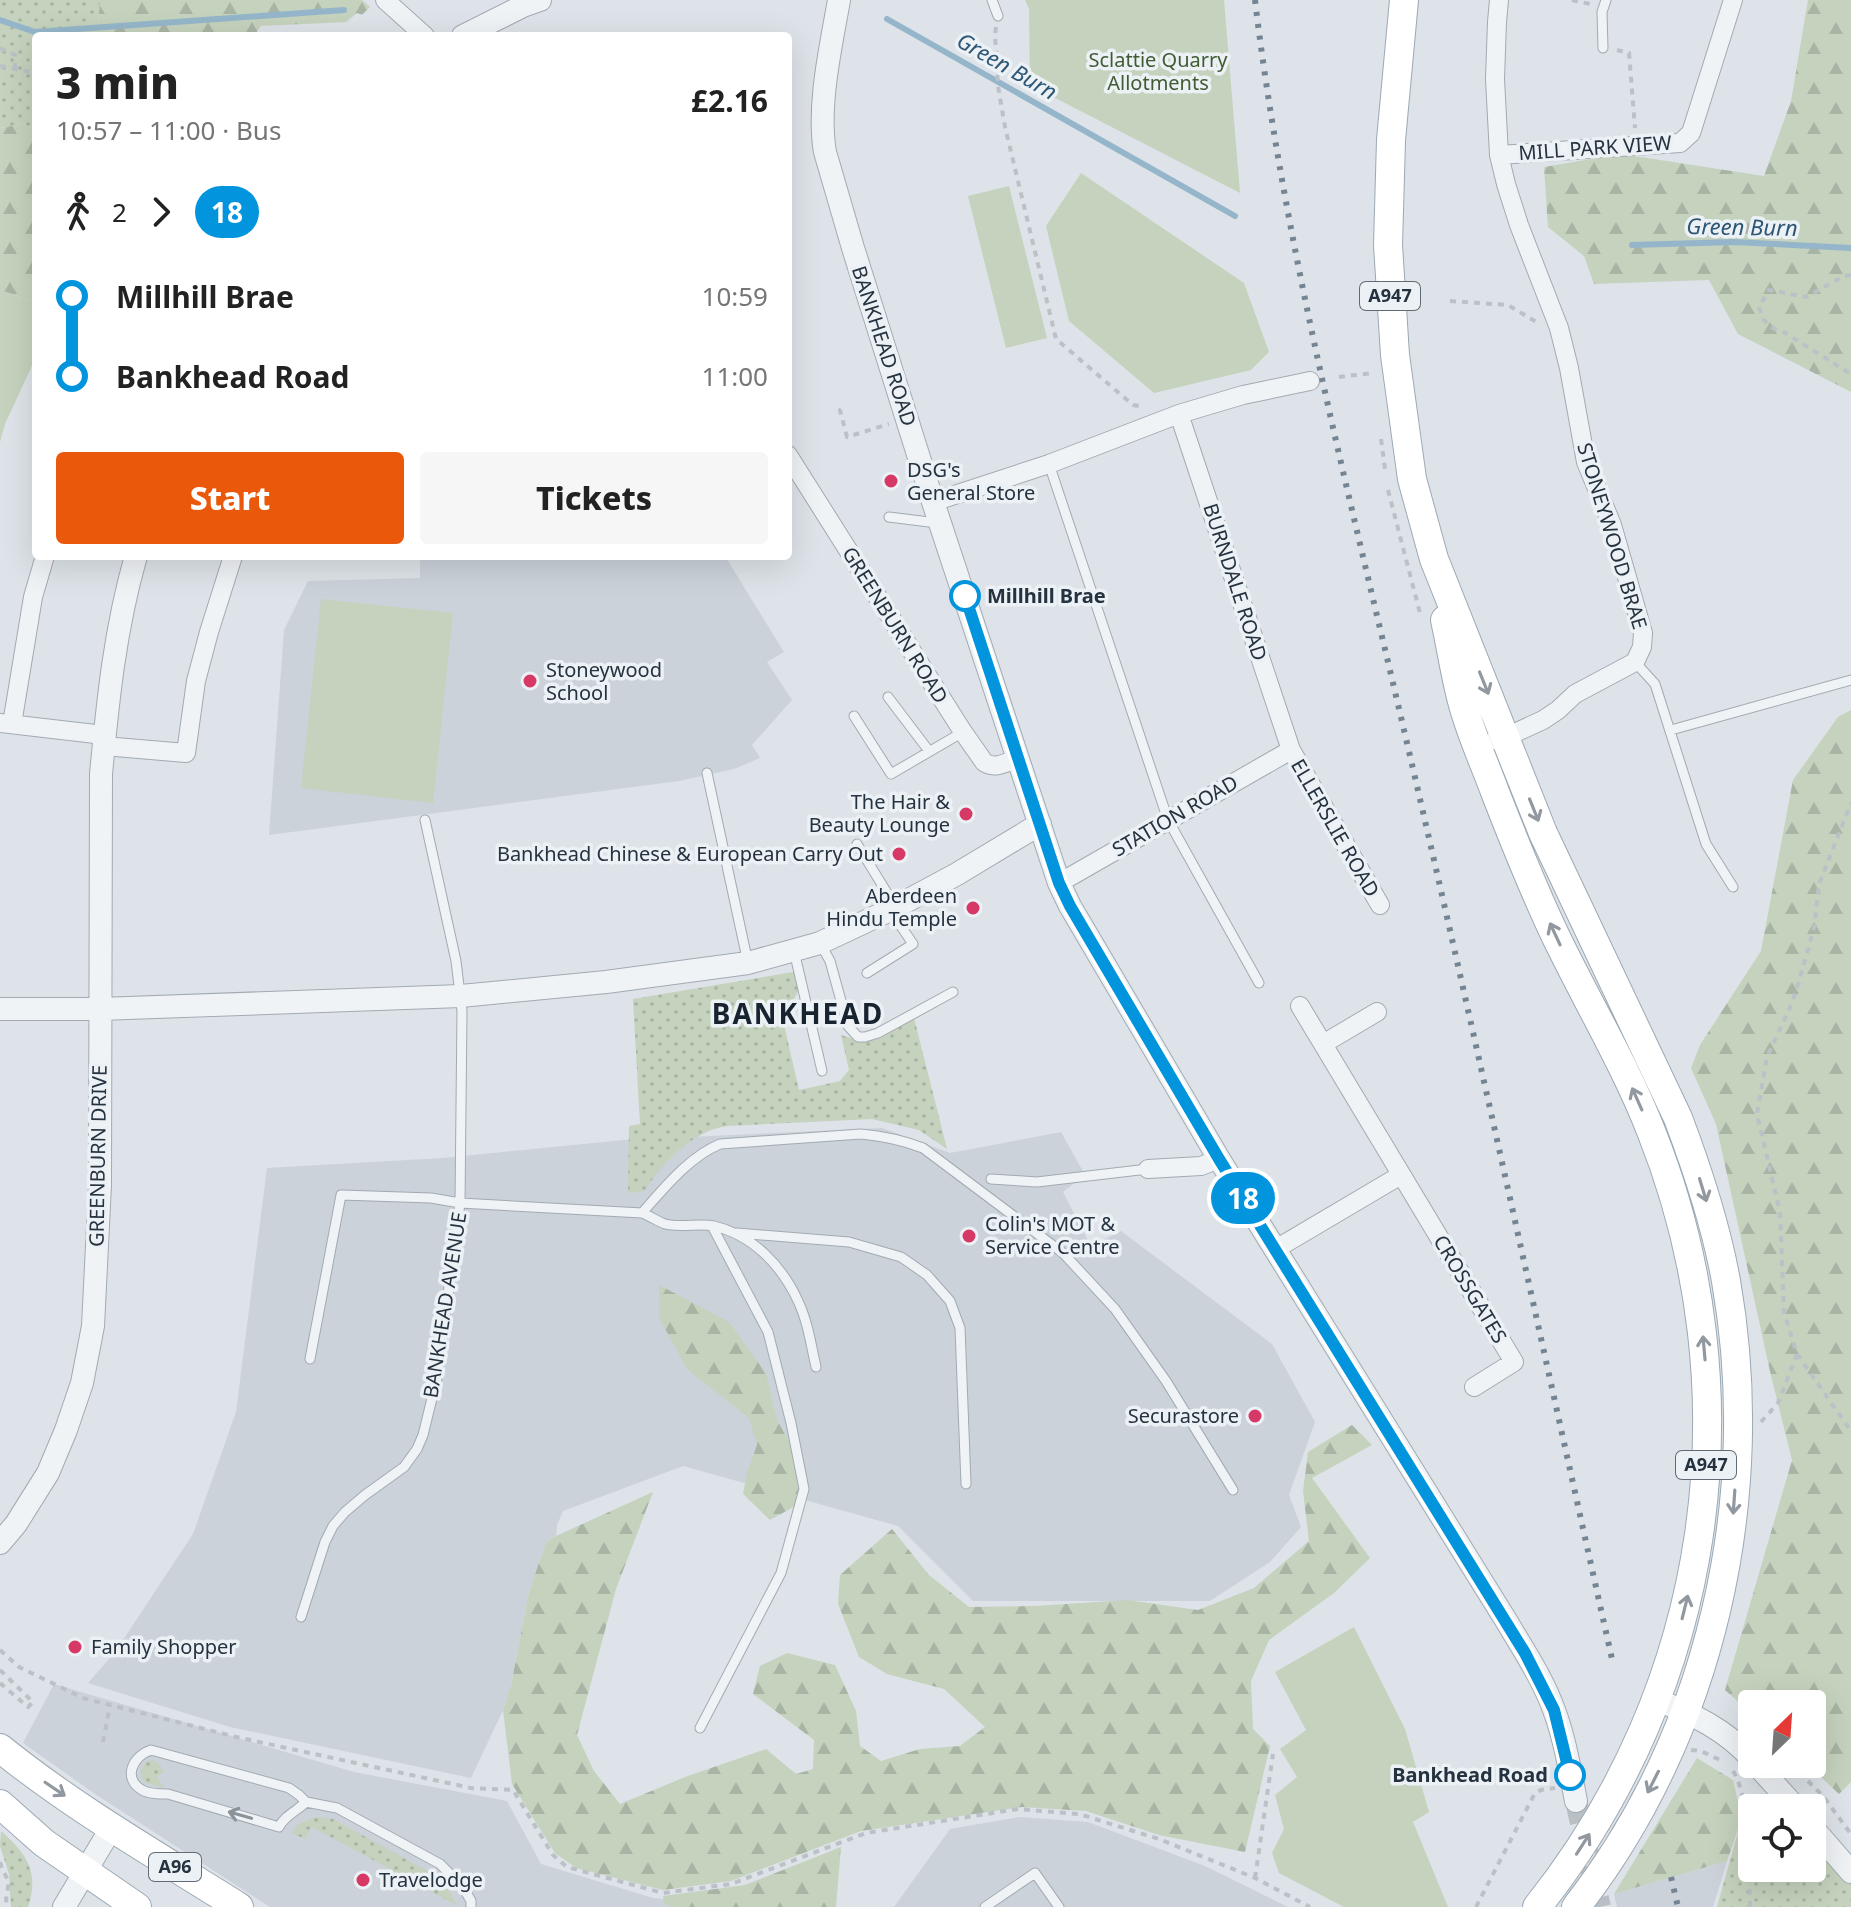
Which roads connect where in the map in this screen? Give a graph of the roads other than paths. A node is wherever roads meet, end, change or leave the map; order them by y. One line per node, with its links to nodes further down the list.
1 (385, 0): 10 (street)
2 (540, 0): 11 (street)
3 (839, 0): 18 (street, BANKHEAD ROAD)
4 (992, 0): 9 (lane)
5 (1404, 0): 20 (main road, A947)
6 (1499, 0): 13 (street, STONEYWOOD BRAE)
7 (1606, 0): 12 (lane)
8 (1733, 0): 13 (street, MILL PARK VIEW)
9 (998, 16)
10 (421, 32)
11 (471, 32)
12 (1603, 48)
13 (1499, 155): 24 (street, STONEYWOOD BRAE)
14 (1310, 381): 15 (street)
15 (1179, 414): 17 (street); 34 (street, BURNDALE ROAD)
16 (792, 461): 30 (street, GREENBURN ROAD)
17 (1049, 464): 18 (street); 39 (lane)
18 (937, 513): 19 (lane); 36 (street, BANKHEAD ROAD)
19 (889, 517)
20 (1434, 559): 31 (main road, A947, one-way to 31); 33 (main road, A947)
21 (44, 560): 28 (street)
22 (135, 560): 32 (street, GREENBURN DRIVE)
23 (231, 560): 32 (street)
24 (1635, 662): 29 (lane); 31 (street)
25 (1851, 680): 29 (lane)
26 (888, 697): 35 (lane)
27 (854, 716): 35 (lane)
28 (6, 723): 32 (street)
29 (1671, 730): 43 (lane)
30 (963, 732): 35 (lane); 36 (street, GREENBURN ROAD)
31 (1506, 737): 33 (street); 76 (main road, A947, one-way to 76)
32 (104, 740): 55 (street, GREENBURN DRIVE)
33 (1476, 744): 75 (main road, A947, one-way to 33)
34 (1291, 750): 39 (street, STATION ROAD); 44 (street, ELLERSLIE ROAD)
35 (929, 751)
36 (1018, 758): 40 (street, BANKHEAD ROAD)
37 (707, 773): 48 (lane)
38 (425, 820): 52 (lane, BANKHEAD AVENUE)
39 (1168, 820): 42 (street, STATION ROAD); 50 (lane)
40 (1040, 824): 42 (street, BANKHEAD ROAD); 45 (street)
41 (857, 844): 45 (lane)
42 (1059, 883): 59 (street, BANKHEAD ROAD)
43 (1733, 887)
44 (1380, 905)
45 (893, 908): 46 (street); 49 (lane)
46 (820, 943): 47 (street); 51 (lane)
47 (794, 951): 48 (street); 58 (lane)
48 (748, 963): 52 (street)
49 (867, 973)
50 (1259, 983)
51 (953, 992)
52 (461, 996): 55 (street); 63 (lane, BANKHEAD AVENUE)
53 (1300, 1006): 57 (street, CROSSGATES)
54 (0, 1009): 55 (street)
55 (100, 1009): 73 (street, GREENBURN DRIVE)
56 (1377, 1012): 57 (street)
57 (1323, 1044): 61 (street, CROSSGATES)
58 (822, 1071)
59 (1219, 1159): 60 (street); 67 (street, BANKHEAD ROAD)
60 (1148, 1169): 62 (lane)
61 (1401, 1175): 67 (street); 70 (street, CROSSGATES)
62 (991, 1179)
63 (460, 1203): 64 (lane); 68 (lane); 74 (lane, BANKHEAD AVENUE)
64 (642, 1213): 65 (lane); 72 (lane)
65 (712, 1226): 66 (lane); 77 (lane)
66 (737, 1233): 69 (lane); 71 (lane)
67 (1274, 1250): 82 (street, BANKHEAD ROAD)
68 (310, 1359)
69 (816, 1367)
70 (1474, 1387)
71 (966, 1484)
72 (1233, 1490)
73 (0, 1543)
74 (301, 1617)
75 (1657, 1700): 76 (street); 95 (main road, A947, one-way to 75)
76 (1685, 1711): 79 (street); 96 (main road, A947, one-way to 96)
77 (700, 1728)
78 (0, 1748): 85 (main road, A96, one-way to 85)
79 (1738, 1751)
80 (1769, 1778): 81 (street)
81 (1783, 1794)
82 (1576, 1801)
83 (306, 1802): 83 (lane, one-way to 83); 93 (lane)
84 (0, 1804): 87 (main road, A96)
85 (112, 1827): 87 (street); 92 (main road, A96)
86 (1826, 1843): 88 (street)
87 (86, 1872): 90 (street); 91 (main road, A96)
88 (1851, 1872)
89 (1054, 1905): 94 (lane)
90 (64, 1907)
91 (137, 1907)
92 (239, 1907)
93 (471, 1907)
94 (985, 1907)
95 (1537, 1907)
96 (1576, 1907)

